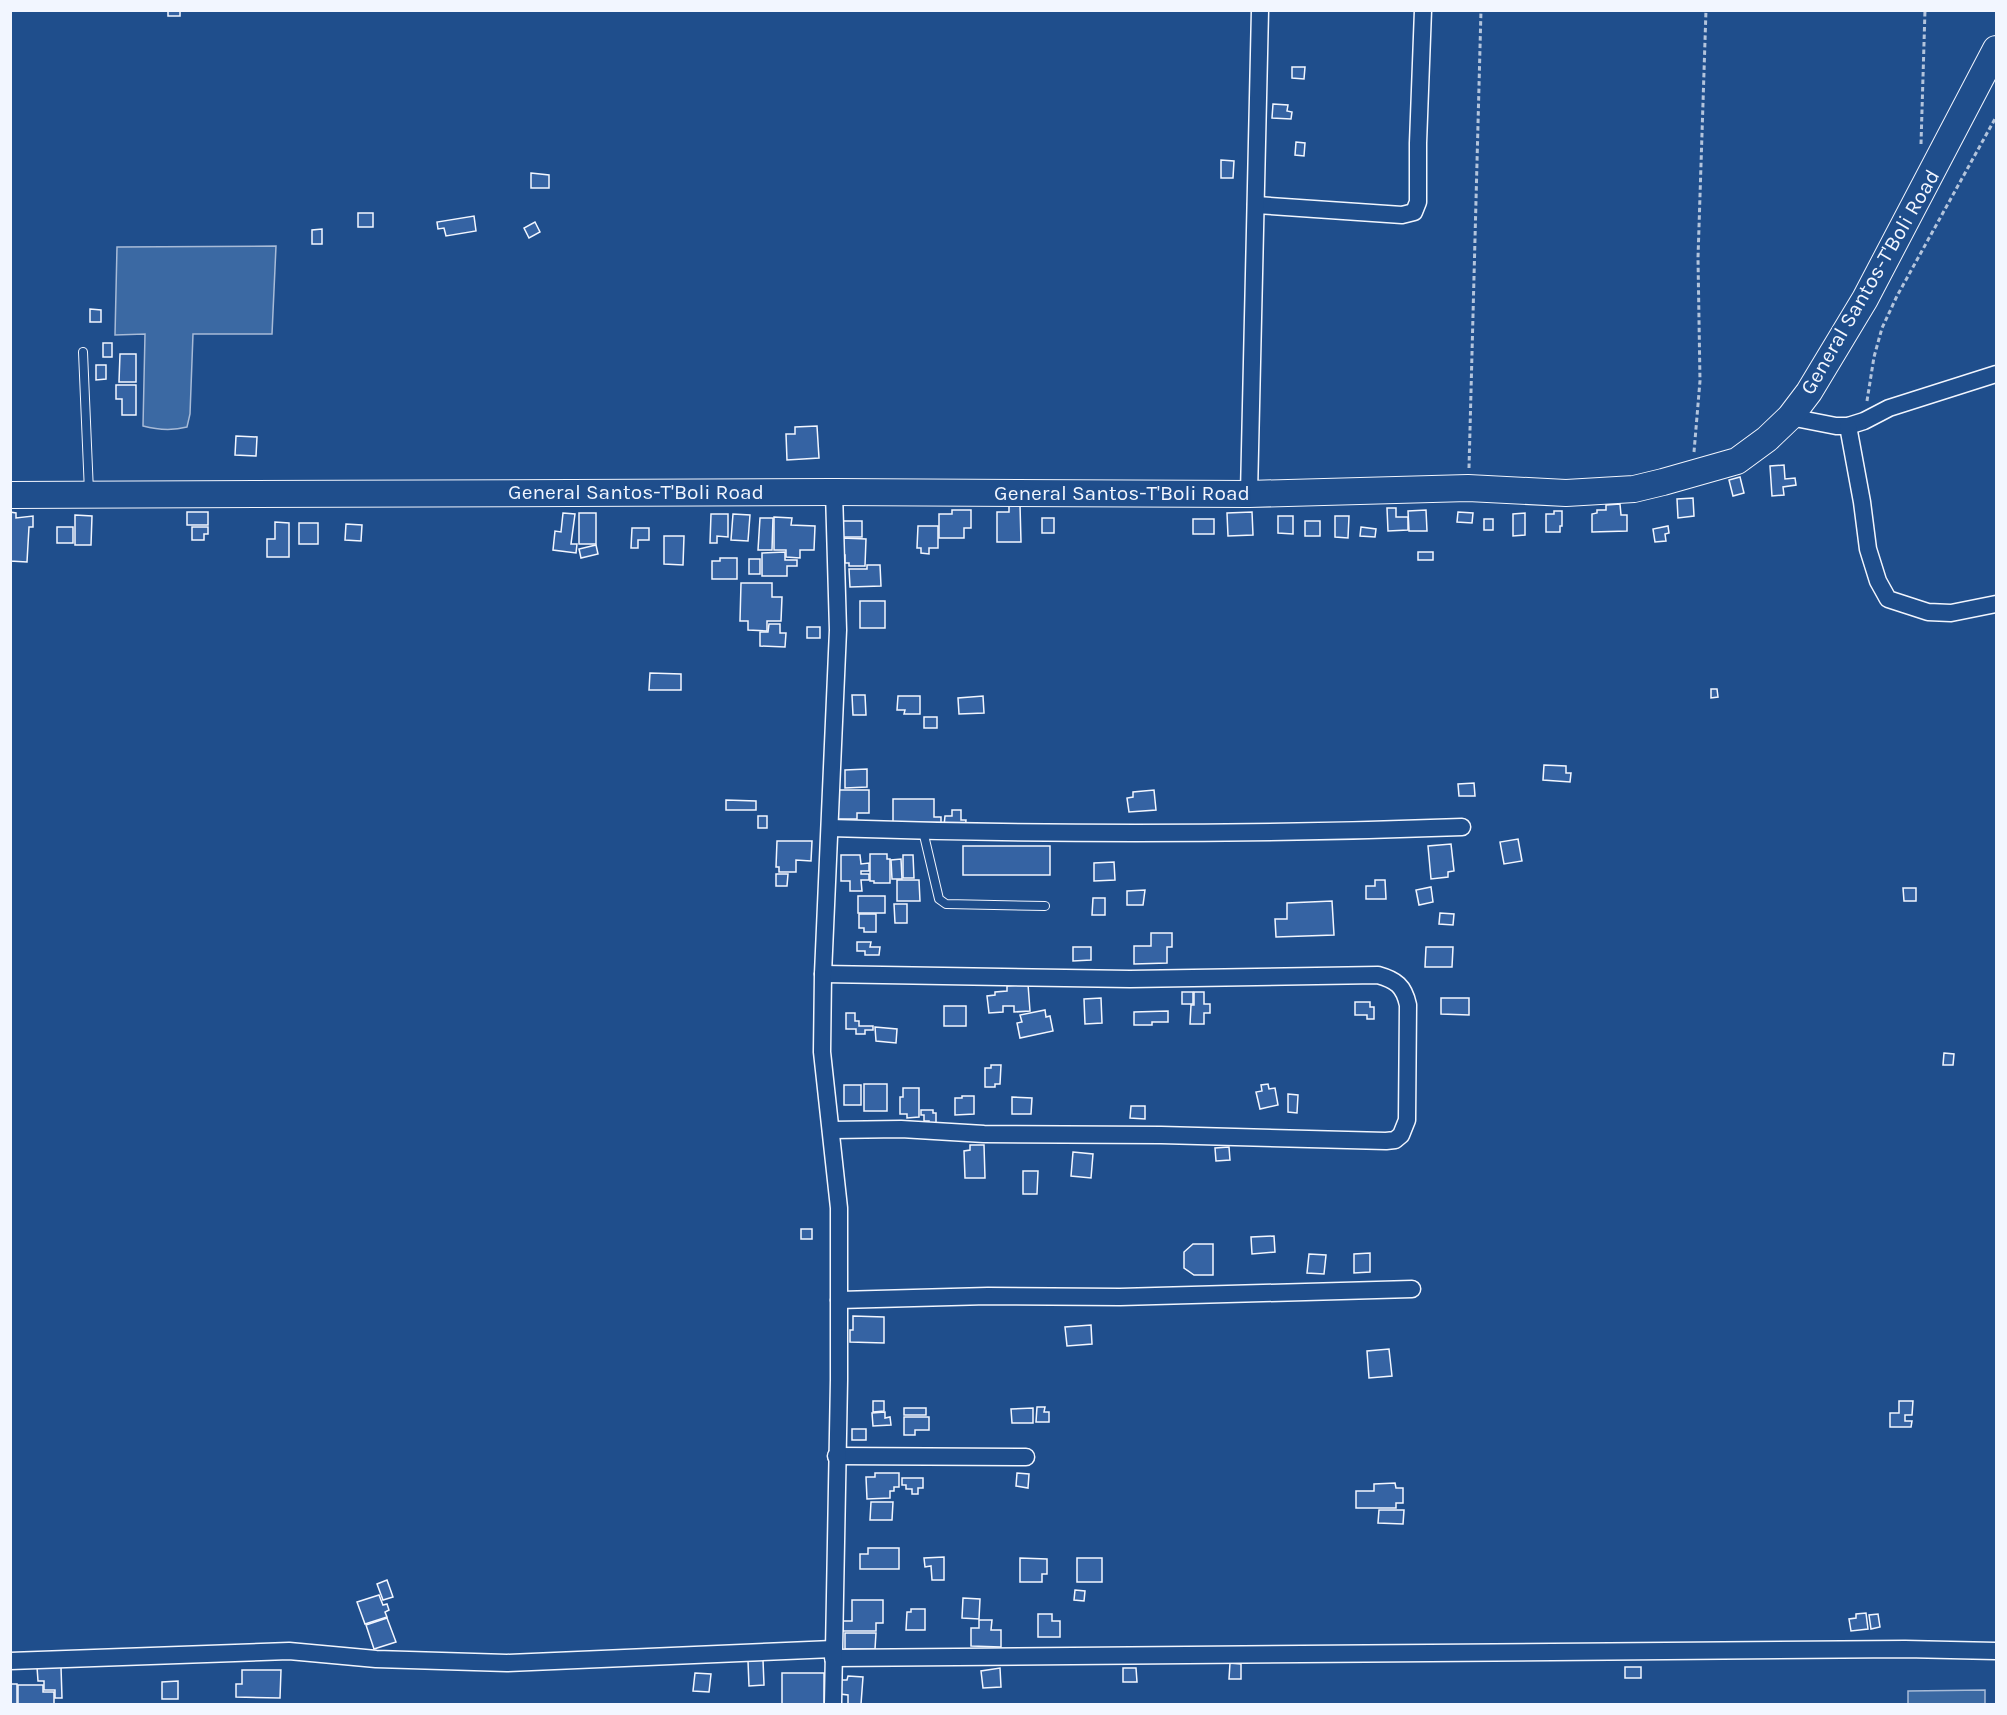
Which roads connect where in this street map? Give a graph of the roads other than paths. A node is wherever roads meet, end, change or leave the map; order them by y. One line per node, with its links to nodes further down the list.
1 (1260, 10): 4 (street)
2 (1423, 10): 4 (street)
3 (1996, 49): 7 (main road, General Santos-T'Boli Road)
4 (1256, 205): 10 (street)
5 (84, 352): 12 (lane)
6 (1996, 374): 8 (street)
7 (1790, 417): 8 (street); 10 (main road, General Santos-T'Boli Road)
8 (1848, 426): 13 (street)
9 (834, 492): 10 (main road, General Santos-T'Boli Road); 12 (main road, General Santos-T'Boli Road); 15 (street)
10 (1249, 494)
11 (10, 495): 12 (main road, General Santos-T'Boli Road)
12 (89, 495)
13 (1996, 604)
14 (1461, 827): 16 (street)
15 (830, 828): 16 (street); 18 (street)
16 (923, 831): 17 (lane)
17 (1045, 906)
18 (823, 974): 19 (street); 19 (street)
19 (831, 1130): 21 (street)
20 (1412, 1289): 21 (street)
21 (838, 1300): 22 (street)
22 (836, 1456): 23 (street); 25 (street)
23 (1026, 1457)
24 (1996, 1651): 25 (street)
25 (834, 1653): 26 (street); 27 (street)
26 (10, 1661)
27 (833, 1704)

